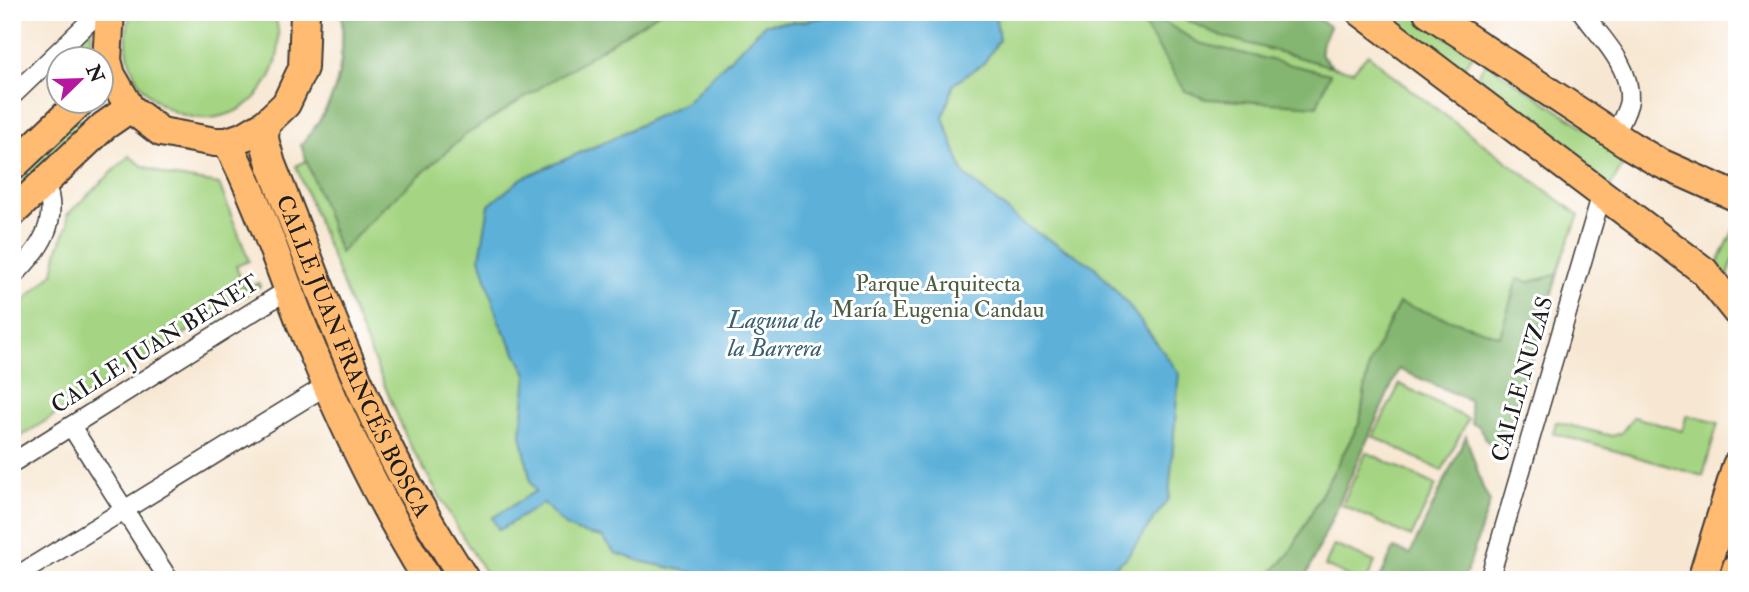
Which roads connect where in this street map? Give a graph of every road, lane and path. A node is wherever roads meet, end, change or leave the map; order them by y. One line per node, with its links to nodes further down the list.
1 (1361, 12): 16 (main road)
2 (1428, 12): 12 (main road)
3 (1582, 12): 12 (street)
4 (110, 13): 6 (main road); 8 (street)
5 (303, 17): 11 (main road)
6 (108, 46)
7 (116, 91): 9 (main road)
8 (12, 96)
9 (130, 108): 13 (main road); 15 (main road)
10 (65, 116): 14 (main road)
11 (265, 124): 13 (main road); 31 (main road, CALLE JUAN FRANCÉS BOSCA)
12 (1614, 136): 17 (main road)
13 (227, 142): 20 (main road, CALLE JUAN FRANCÉS BOSCA)
14 (12, 167)
15 (45, 182): 18 (main road); 19 (street)
16 (1602, 193): 21 (main road); 32 (street, CALLE NUZAS)
17 (1737, 197)
18 (12, 213)
19 (12, 277)
20 (289, 289): 22 (main road, CALLE JUAN FRANCÉS BOSCA); 23 (street, CALLE JUAN BENET)
21 (1737, 311)
22 (327, 384): 26 (street); 30 (main road, CALLE JUAN FRANCÉS BOSCA)
23 (71, 426): 24 (street, CALLE JUAN BENET); 26 (street)
24 (12, 463)
25 (1737, 465): 33 (main road)
26 (124, 510): 28 (street); 29 (street)
27 (1737, 567): 34 (main road)
28 (12, 579)
29 (169, 580)
30 (428, 580)
31 (465, 580)
32 (1489, 580)
33 (1702, 580)
34 (1733, 580)

